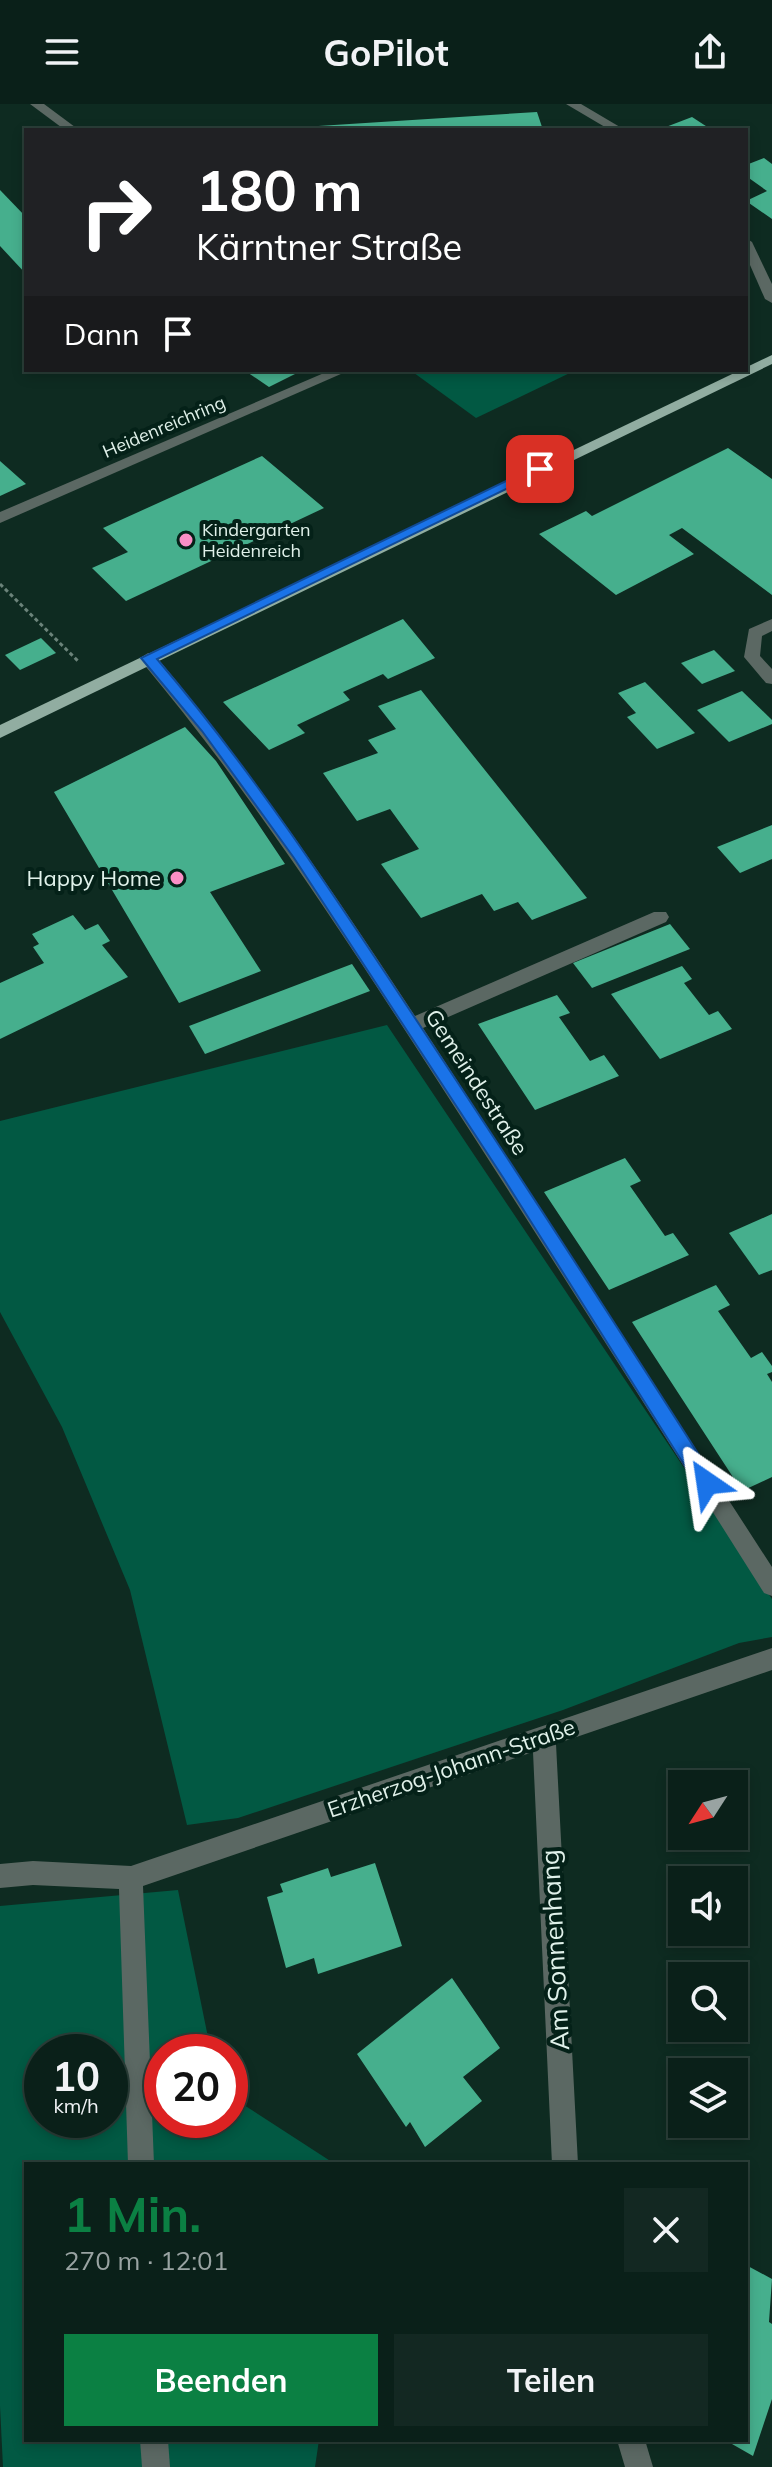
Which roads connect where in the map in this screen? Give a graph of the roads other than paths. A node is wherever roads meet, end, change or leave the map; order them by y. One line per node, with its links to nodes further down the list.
1 (36, 104): 3 (street)
2 (572, 104): 4 (street)
3 (70, 128)
4 (615, 128)
5 (748, 246): 6 (street)
6 (772, 299)
7 (772, 359): 8 (main road)
8 (748, 370)
9 (338, 372): 11 (street, Heidenreichring)
10 (745, 372): 13 (main road)
11 (0, 518)
12 (772, 624): 14 (street)
13 (148, 658): 15 (main road); 17 (street, Gemeindestraße)
14 (772, 679)
15 (0, 732)
16 (660, 917): 17 (street)
17 (411, 1025): 18 (street, Gemeindestraße)
18 (772, 1586)
19 (772, 1659): 20 (street, Erzherzog-Johann-Straße)
20 (544, 1735): 22 (street, Erzherzog-Johann-Straße); 24 (street, Am Sonnenhang)
21 (0, 1876): 22 (street)
22 (131, 1878): 23 (street)
23 (141, 2162)
24 (565, 2162)
25 (154, 2442): 27 (street)
26 (632, 2442): 28 (street)
27 (156, 2467)
28 (639, 2467)

